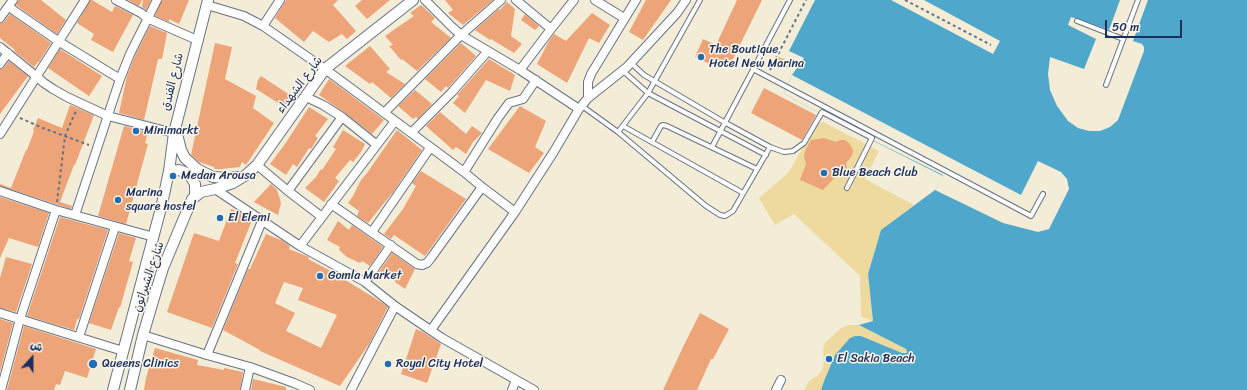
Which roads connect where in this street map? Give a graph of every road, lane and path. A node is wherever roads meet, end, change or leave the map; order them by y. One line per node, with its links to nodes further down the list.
1 (85, 0): 29 (street)
2 (116, 0): 21 (street)
3 (157, 0): 21 (street)
4 (280, 0): 24 (street)
5 (413, 0): 36 (street, شارع الشهداء)
6 (425, 0): 26 (street)
7 (501, 0): 26 (street)
8 (516, 0): 25 (street)
9 (574, 0): 25 (street)
10 (595, 0): 22 (street)
11 (636, 0): 22 (street)
12 (686, 0): 34 (street)
13 (700, 0): 44 (lane)
14 (790, 0): 37 (lane)
15 (806, 0): 41 (path)
16 (905, 0): 30 (path)
17 (1138, 0): 27 (lane)
18 (207, 2): 24 (street); 28 (street, شارع الفندق)
19 (11, 3): 20 (street); 29 (street)
20 (0, 18)
21 (147, 18): 28 (street); 42 (street)
22 (624, 18): 48 (street)
23 (1077, 21): 27 (lane)
24 (263, 26): 36 (street)
25 (551, 28): 38 (street)
26 (461, 35): 32 (street); 51 (street)
27 (1123, 39): 45 (lane)
28 (197, 40): 60 (street, شارع الفندق)
29 (58, 41): 40 (street); 42 (street)
30 (991, 45)
31 (0, 47): 33 (street)
32 (488, 51): 38 (street); 61 (street)
33 (8, 53): 35 (street); 40 (street)
34 (631, 63): 39 (street); 44 (lane)
35 (0, 64)
36 (326, 69): 47 (street, شارع الشهداء); 51 (street)
37 (753, 69): 41 (lane); 56 (lane)
38 (520, 70): 43 (street)
39 (623, 70): 46 (lane); 48 (street)
40 (36, 76): 49 (street); 52 (street)
41 (766, 76): 82 (lane)
42 (120, 79): 53 (street)
43 (536, 80): 50 (street); 74 (street)
44 (655, 82): 46 (lane); 56 (lane)
45 (1106, 85)
46 (648, 93): 57 (lane); 58 (lane)
47 (306, 97): 54 (street); 71 (street, شارع الشهداء)
48 (588, 98): 50 (street)
49 (80, 103): 53 (street); 63 (path)
50 (580, 107): 59 (lane); 86 (street)
51 (384, 113): 55 (street)
52 (12, 114): 62 (street); 63 (path)
53 (108, 116): 60 (street); 68 (street)
54 (342, 117): 65 (street); 80 (street)
55 (395, 121): 61 (street); 65 (street)
56 (724, 122): 58 (lane); 67 (lane)
57 (623, 126): 59 (lane); 64 (lane)
58 (720, 130): 66 (lane); 70 (lane)
59 (618, 132): 81 (lane)
60 (174, 133): 73 (street, شارع الفندق); 75 (street)
61 (411, 133): 69 (street)
62 (0, 134)
63 (65, 136): 68 (path); 85 (path)
64 (652, 142): 66 (lane); 81 (lane)
65 (377, 145): 84 (street)
66 (712, 147): 72 (lane)
67 (770, 147): 70 (lane); 77 (lane)
68 (97, 148): 87 (street)
69 (430, 148): 74 (street); 91 (street)
70 (766, 155): 72 (lane)
71 (257, 165): 75 (street, شارع الشهداء); 80 (street)
72 (757, 169): 81 (lane)
73 (169, 171): 83 (street); 92 (street, شارع الشيراتون)
74 (464, 172): 76 (street)
75 (246, 175): 78 (street, شارع الشهداء)
76 (482, 187): 86 (street); 93 (street)
77 (847, 188)
78 (215, 189): 83 (street); 89 (street)
79 (0, 190): 85 (street)
80 (288, 191): 88 (street)
81 (743, 193)
82 (1044, 194)
83 (195, 195): 100 (street, شارع الشيراتون)
84 (331, 204): 88 (street); 91 (street)
85 (56, 210): 87 (street); 98 (street)
86 (515, 212): 99 (street)
87 (75, 215): 90 (street)
88 (322, 217): 94 (street)
89 (262, 221): 94 (street); 103 (street)
90 (116, 226): 92 (street); 101 (street)
91 (372, 232): 93 (street)
92 (154, 237): 102 (street, شارع الشيراتون)
93 (391, 245): 95 (street)
94 (300, 246): 95 (street)
95 (365, 282): 96 (street)
96 (395, 306): 99 (street); 112 (street)
97 (0, 313): 98 (street)
98 (20, 319): 101 (street); 107 (street)
99 (431, 330): 105 (street)
100 (143, 335): 103 (street); 109 (street, شارع الشيراتون)
101 (79, 337): 102 (street)
102 (123, 351): 108 (street, شارع الشيراتون)
103 (207, 355): 104 (street)
104 (250, 367): 110 (street); 111 (street)
105 (516, 380): 113 (street); 114 (street)
106 (781, 380): 115 (street)
107 (0, 390)
108 (113, 390)
109 (130, 390)
110 (245, 390)
111 (310, 390)
112 (351, 390)
113 (512, 390)
114 (534, 390)
115 (776, 390)

